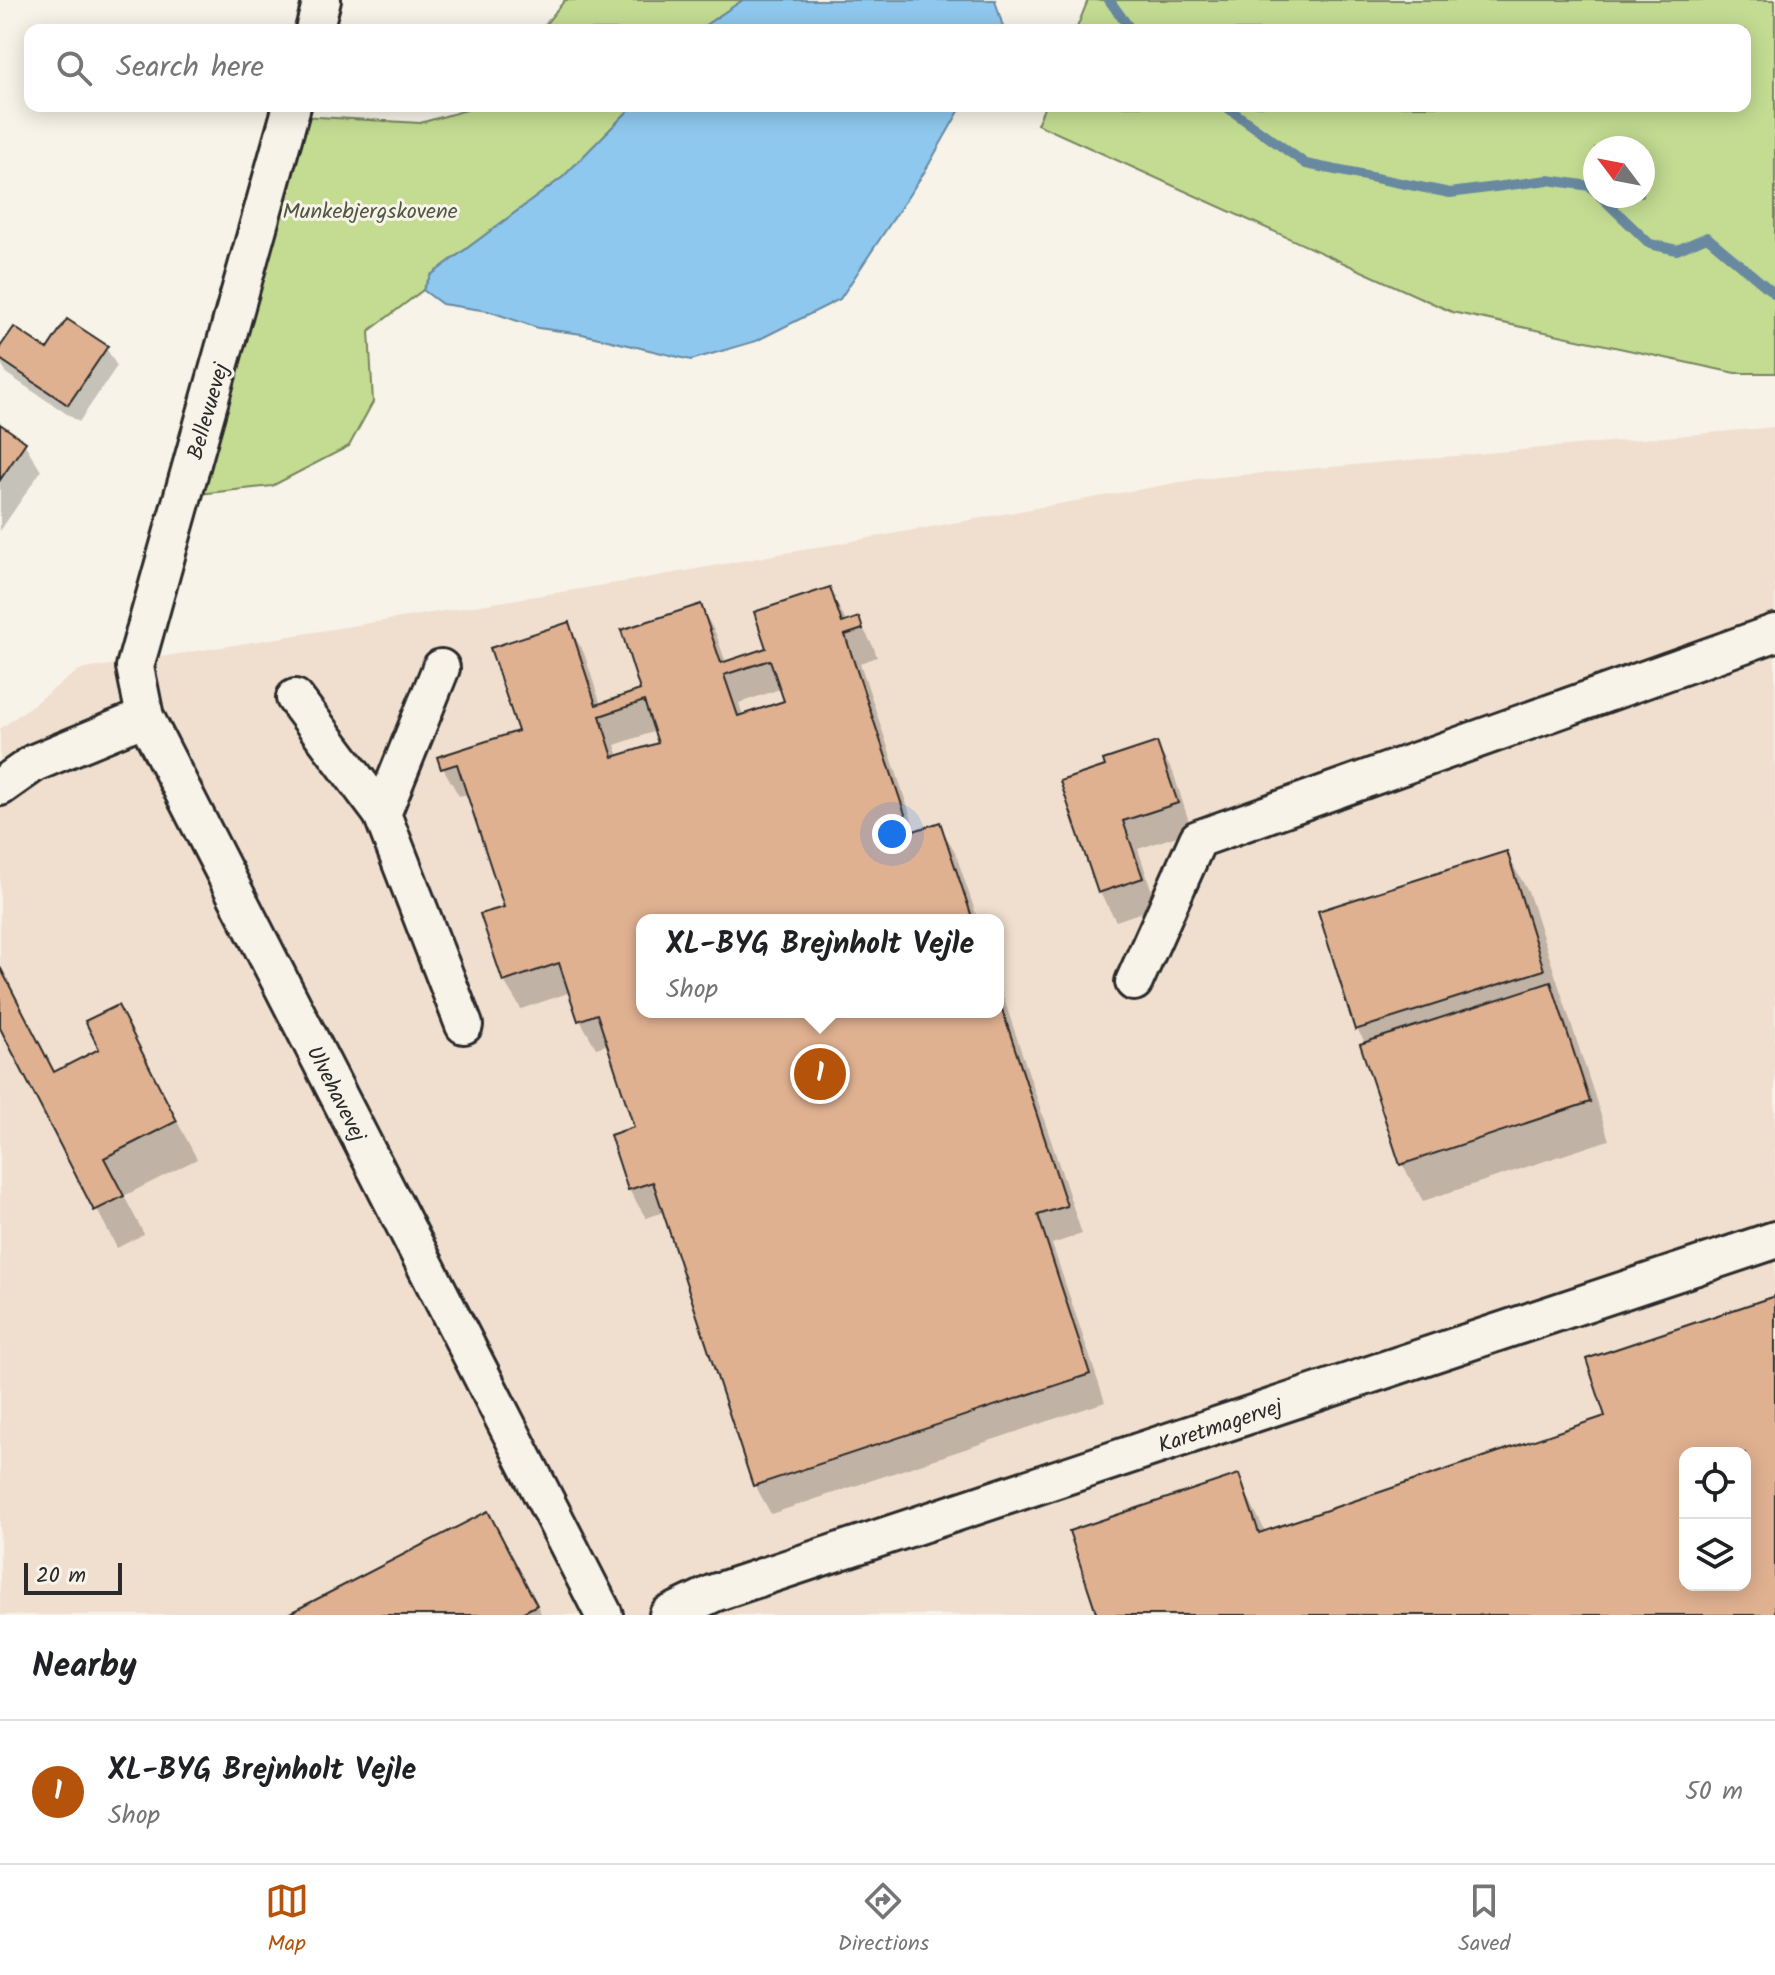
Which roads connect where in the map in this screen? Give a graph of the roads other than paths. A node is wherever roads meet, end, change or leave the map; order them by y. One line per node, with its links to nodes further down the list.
1 (322, 0): 2 (street)
2 (316, 24)
3 (290, 112): 7 (street, Bellevuevej)
4 (1775, 633): 10 (street)
5 (441, 668): 9 (street)
6 (295, 698): 9 (street)
7 (145, 717): 8 (street); 13 (street, Ulvehavevej)
8 (0, 787)
9 (382, 814): 11 (street)
10 (1134, 982)
11 (464, 1025)
12 (1775, 1240): 14 (street, Karetmagervej)
13 (604, 1615)
14 (668, 1615)

